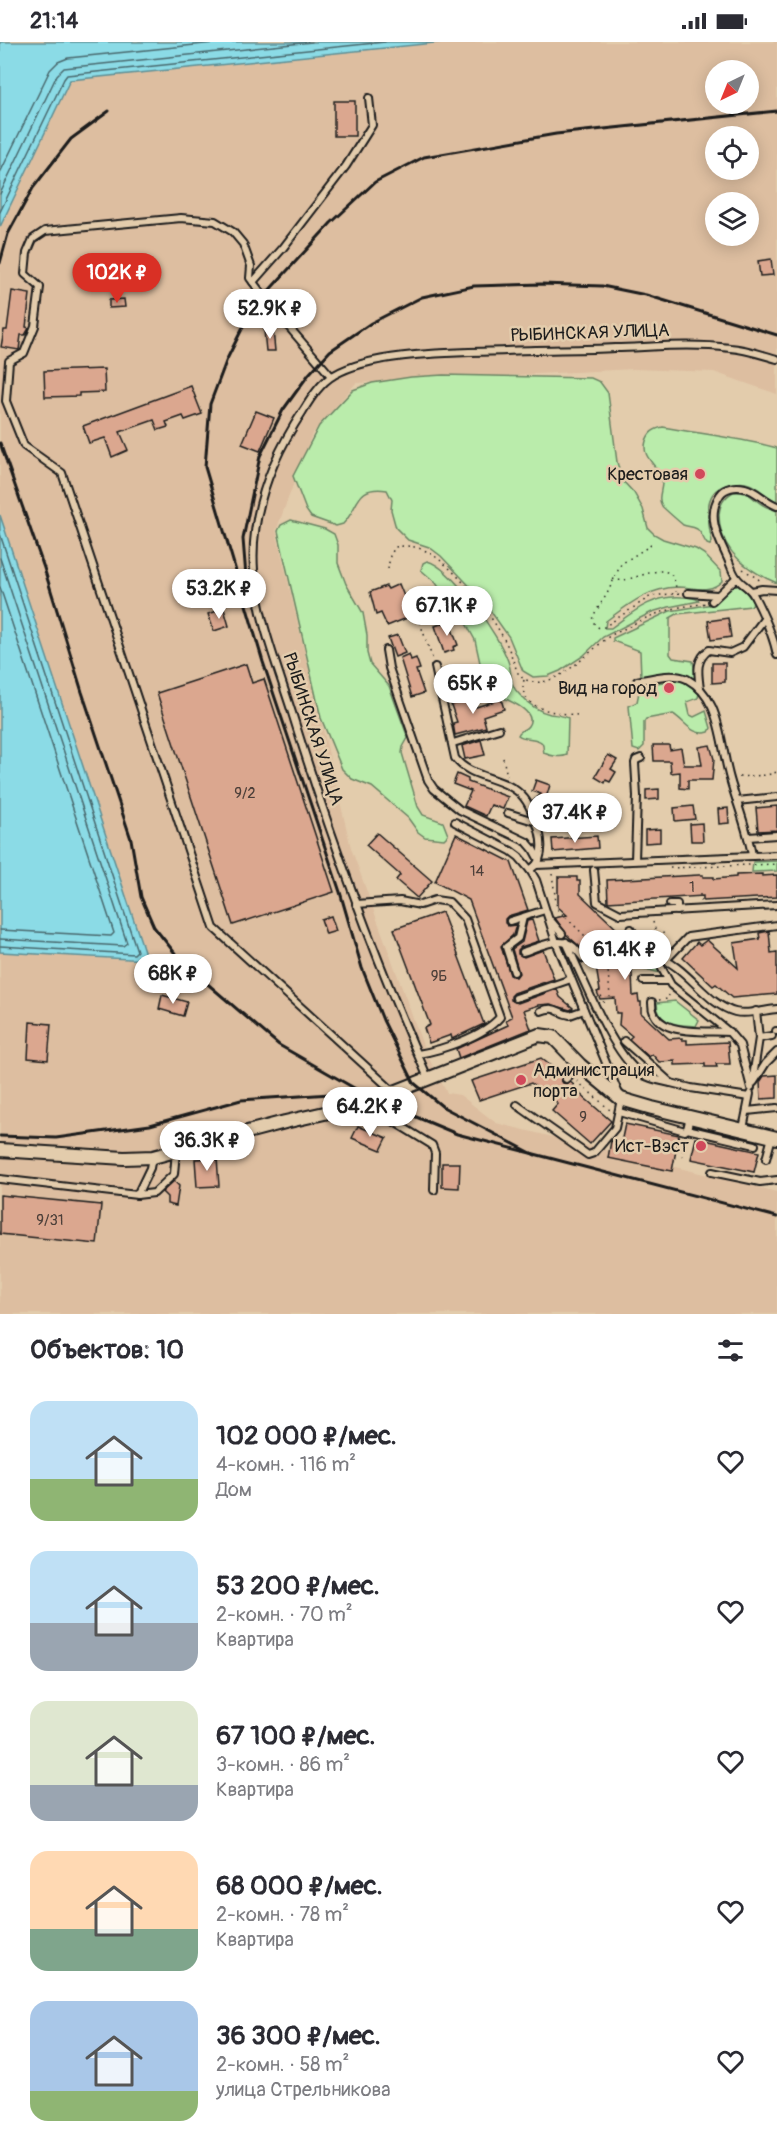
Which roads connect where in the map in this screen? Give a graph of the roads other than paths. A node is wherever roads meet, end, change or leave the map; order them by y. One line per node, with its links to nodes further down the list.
1 (369, 98): 2 (lane)
2 (253, 282): 4 (lane); 67 (lane)
3 (777, 359): 4 (lane, РЫБИНСКАЯ УЛИЦА)
4 (331, 376): 31 (lane, РЫБИНСКАЯ УЛИЦА)
5 (777, 506): 6 (lane)
6 (736, 578): 8 (lane); 9 (lane)
7 (776, 590): 8 (lane)
8 (752, 591): 10 (lane)
9 (688, 593)
10 (764, 619): 12 (lane); 15 (lane)
11 (386, 650): 29 (lane)
12 (777, 655)
13 (435, 666): 17 (lane)
14 (637, 681): 15 (lane)
15 (700, 689): 20 (lane)
16 (499, 729): 17 (lane)
17 (453, 743): 23 (lane)
18 (638, 759): 28 (lane)
19 (777, 796): 20 (lane)
20 (737, 801): 25 (lane)
21 (508, 813): 23 (lane)
22 (455, 822): 29 (lane)
23 (537, 822): 29 (lane)
24 (777, 835): 25 (lane)
25 (748, 837): 26 (lane)
26 (752, 855): 27 (lane); 28 (lane)
27 (777, 855)
28 (636, 860): 29 (lane)
29 (535, 865): 33 (lane)
30 (594, 870): 32 (lane)
31 (356, 904): 61 (lane, РЫБИНСКАЯ УЛИЦА); 61 (lane)
32 (777, 905)
33 (545, 910): 34 (lane); 35 (lane)
34 (524, 917): 36 (lane); 46 (lane)
35 (548, 920): 39 (lane); 40 (lane)
36 (510, 921)
37 (777, 925): 45 (lane)
38 (631, 929): 43 (lane)
39 (562, 934)
40 (556, 942): 41 (lane); 42 (lane); 47 (lane)
41 (566, 942): 44 (lane); 65 (lane)
42 (523, 952)
43 (654, 956): 45 (lane); 49 (lane)
44 (584, 959)
45 (666, 960): 55 (lane)
46 (514, 972)
47 (571, 979): 50 (lane); 53 (lane)
48 (643, 981): 49 (lane)
49 (670, 983): 56 (lane)
50 (516, 998)
51 (652, 1002): 56 (lane)
52 (777, 1009): 55 (lane)
53 (584, 1010): 54 (lane); 69 (lane)
54 (542, 1011)
55 (756, 1011): 58 (lane)
56 (729, 1032): 66 (lane)
57 (775, 1033): 58 (lane)
58 (759, 1038): 66 (lane)
59 (624, 1041): 65 (lane)
60 (777, 1052): 66 (lane)
61 (418, 1054): 63 (lane, РЫБИНСКАЯ УЛИЦА)
62 (580, 1065): 63 (street); 64 (lane); 69 (street)
63 (428, 1077): 67 (street)
64 (568, 1077)
65 (671, 1083): 68 (lane)
66 (751, 1088): 68 (lane)
67 (394, 1092): 70 (street)
68 (749, 1097): 73 (lane)
69 (621, 1099): 74 (lane); 75 (street)
70 (364, 1104): 80 (street); 86 (lane)
71 (517, 1105): 74 (lane)
72 (777, 1108): 73 (lane)
73 (747, 1111): 76 (lane)
74 (618, 1114): 75 (lane)
75 (688, 1126): 76 (street); 78 (lane)
76 (743, 1129): 77 (street)
77 (774, 1137): 82 (lane)
78 (755, 1145)
79 (0, 1150): 81 (street)
80 (176, 1151): 81 (street); 87 (lane)
81 (153, 1157): 87 (lane)
82 (766, 1159)
83 (712, 1172): 85 (lane)
84 (0, 1179): 87 (lane)
85 (777, 1180)
86 (434, 1190)
87 (137, 1195)

